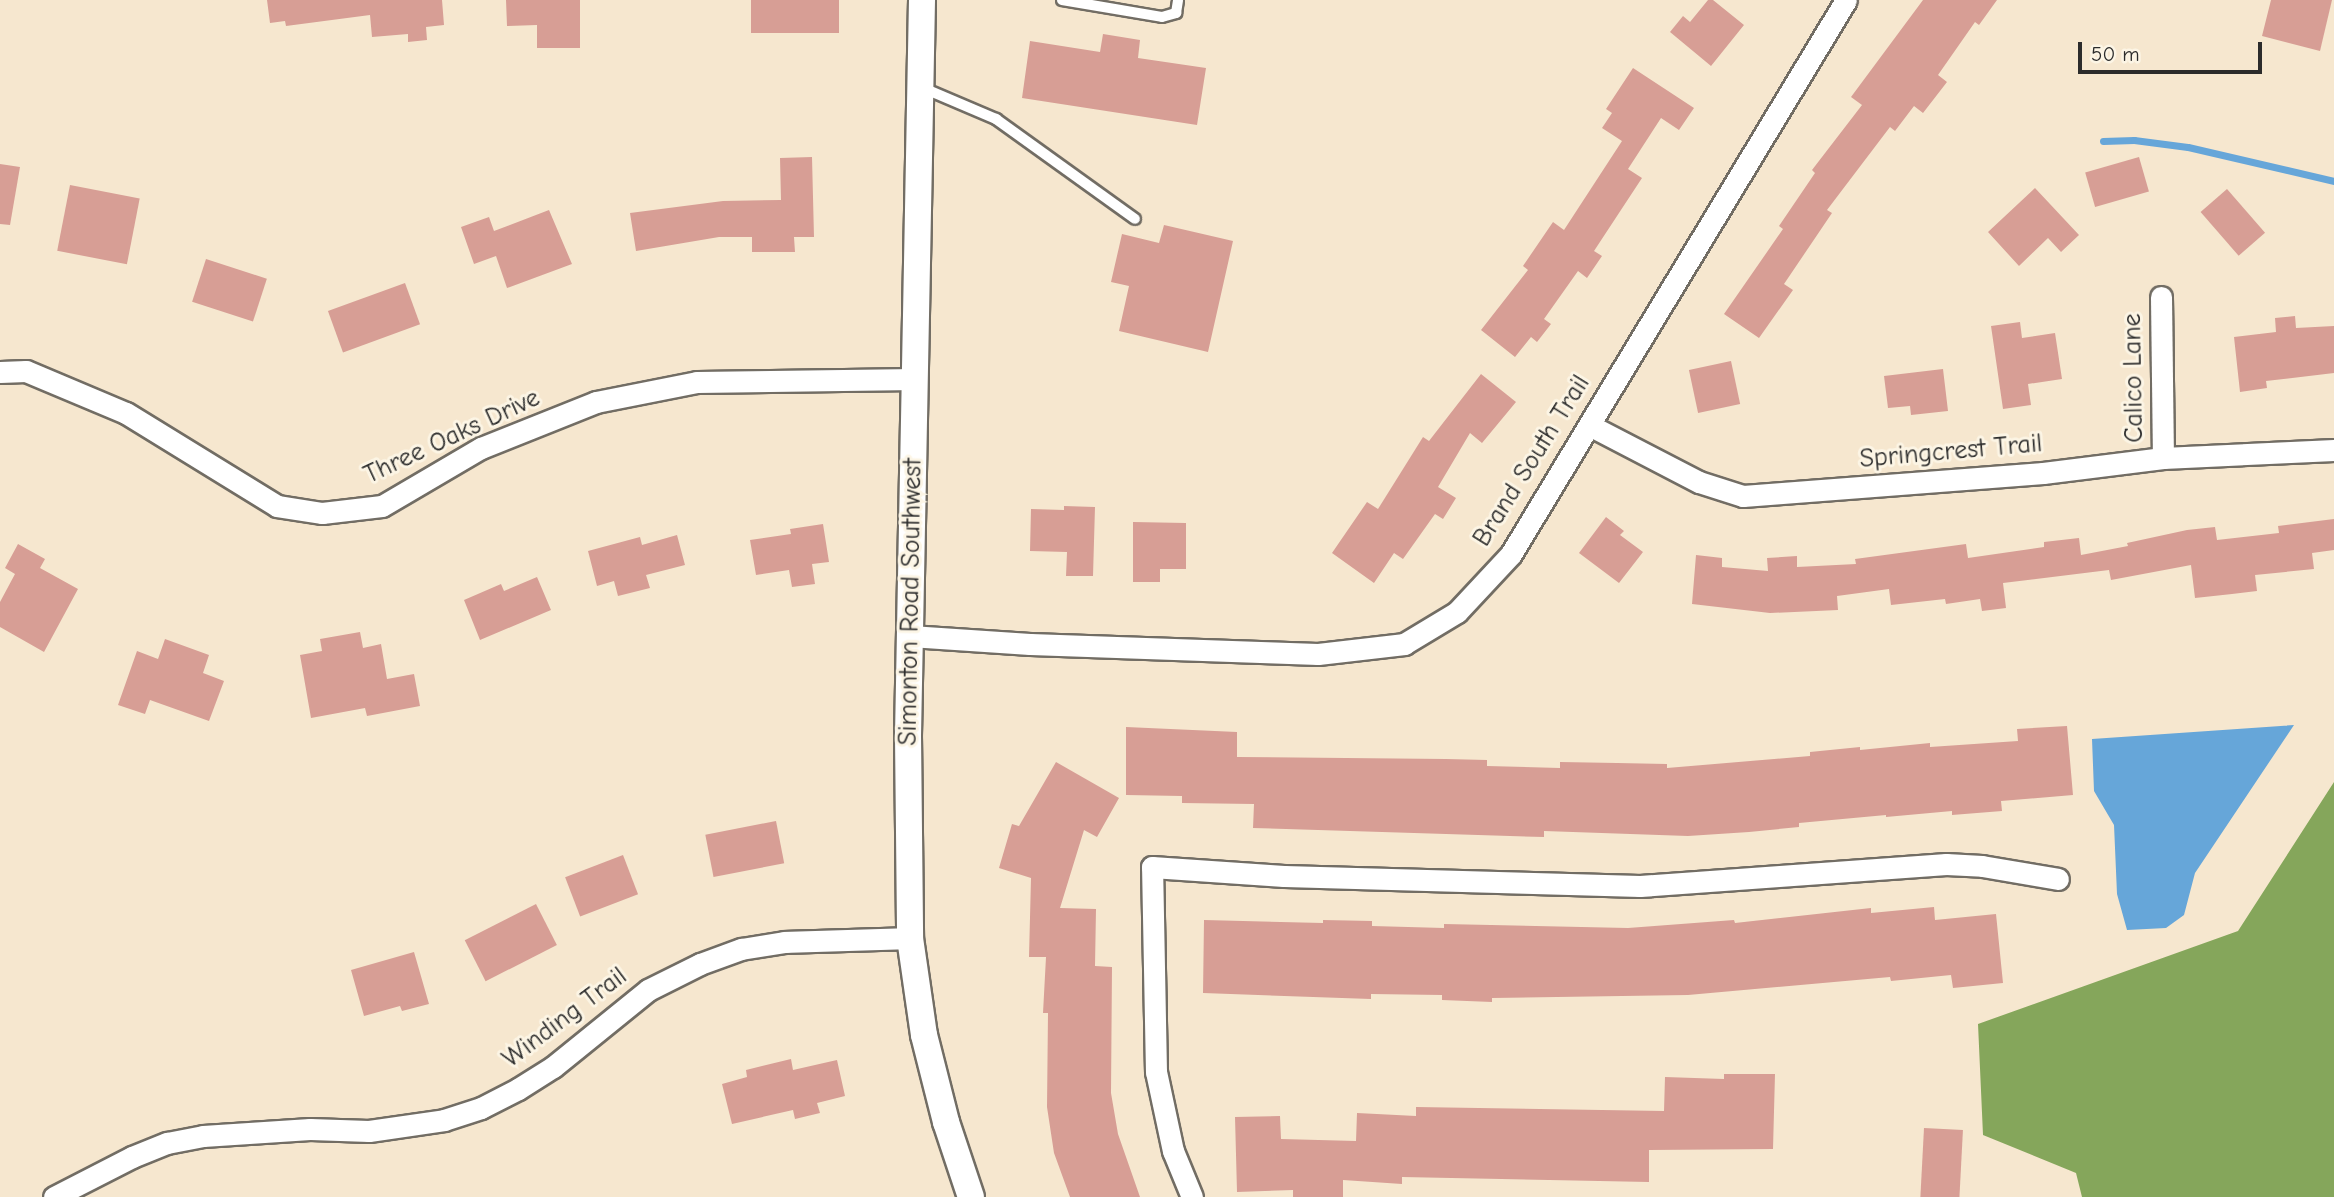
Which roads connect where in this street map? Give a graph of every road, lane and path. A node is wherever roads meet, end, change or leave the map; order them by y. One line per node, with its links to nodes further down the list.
1 (922, 0): 5 (street, Simonton Road Southwest)
2 (1062, 0): 3 (lane)
3 (1178, 0)
4 (1846, 0): 10 (street, Brand South Trail)
5 (921, 88): 6 (lane); 9 (street, Simonton Road Southwest)
6 (1135, 219)
7 (2161, 297): 12 (street, Calico Lane)
8 (0, 372): 9 (street, Three Oaks Drive)
9 (916, 379): 13 (street, Simonton Road Southwest)
10 (1589, 425): 12 (street, Springcrest Trail); 13 (street, Brand South Trail)
11 (2334, 450): 12 (street, Springcrest Trail)
12 (2163, 458)
13 (910, 636): 15 (street, Simonton Road Southwest)
14 (2058, 879): 18 (street)
15 (910, 937): 16 (street, Winding Trail); 17 (street, Simonton Road Southwest)
16 (54, 1197)
17 (971, 1197)
18 (1192, 1197)

